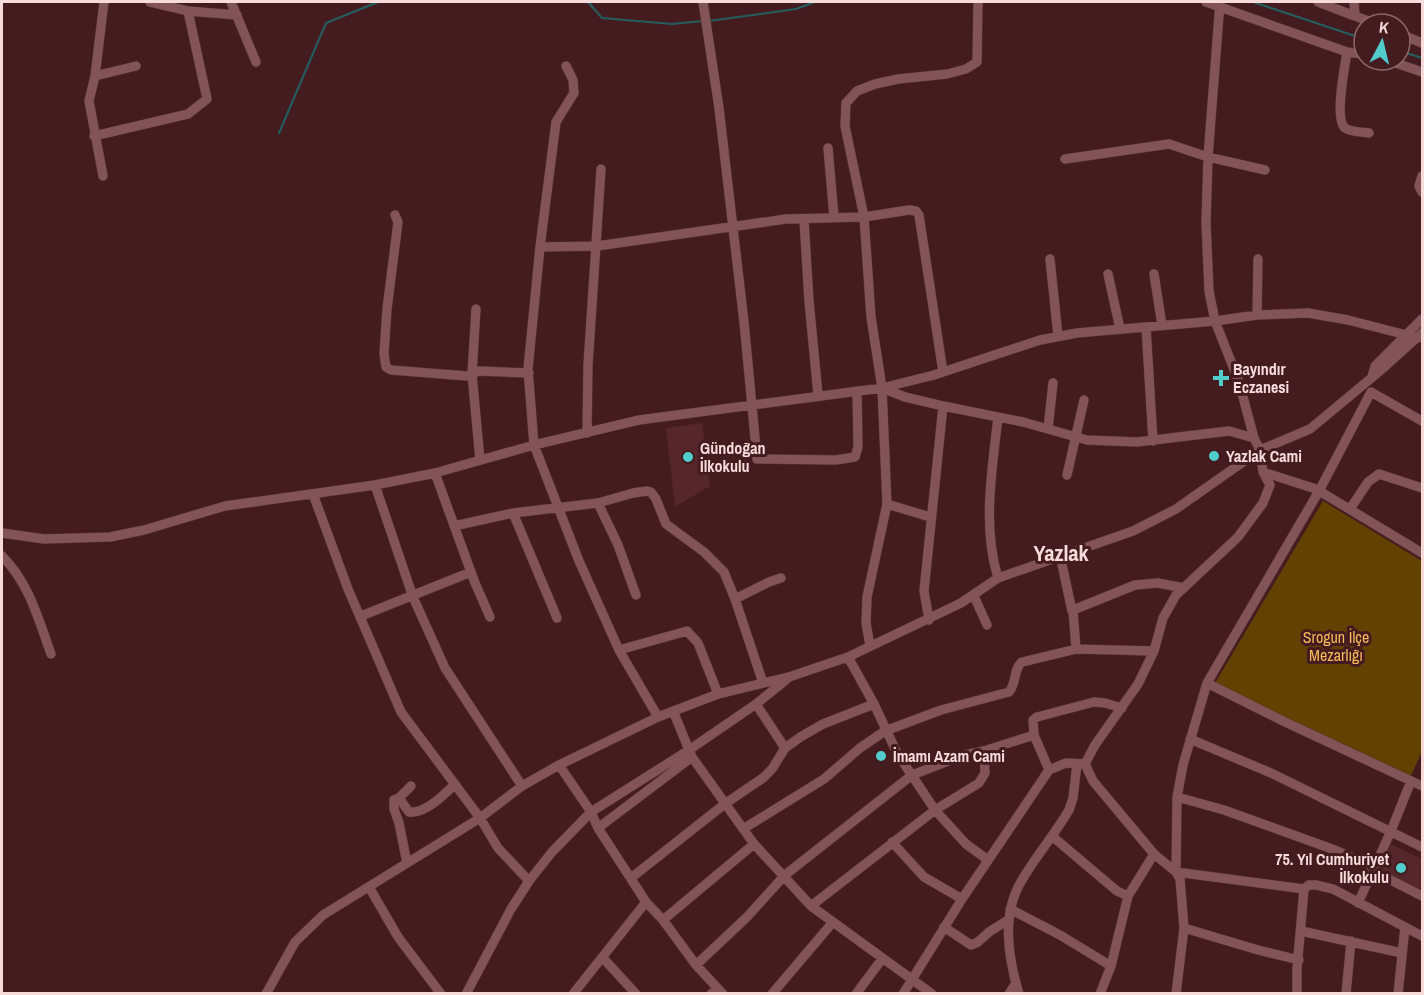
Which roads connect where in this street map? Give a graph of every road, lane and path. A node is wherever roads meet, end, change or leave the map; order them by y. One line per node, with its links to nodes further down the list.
1 (105, 2): 17 (street)
2 (153, 2): 9 (street)
3 (231, 2): 10 (street)
4 (978, 2): 30 (street)
5 (1206, 2): 8 (street)
6 (1318, 2): 11 (street)
7 (703, 3): 32 (street)
8 (1220, 4): 12 (street); 21 (street)
9 (188, 11): 10 (street); 19 (street)
10 (237, 15): 14 (street)
11 (1352, 15)
12 (1347, 52): 13 (street); 18 (street)
13 (1352, 53)
14 (256, 62)
15 (136, 66): 17 (street)
16 (566, 66): 34 (street)
17 (95, 76): 19 (street)
18 (1369, 133)
19 (94, 136): 25 (street)
20 (828, 148): 29 (street)
21 (1208, 157): 22 (street); 24 (street); 42 (street)
22 (1065, 159)
23 (601, 169): 33 (street)
24 (1265, 170)
25 (103, 176)
26 (1422, 177): 27 (street)
27 (1422, 192)
28 (395, 215): 51 (street)
29 (834, 217): 30 (street); 31 (street)
30 (864, 217): 49 (street); 54 (street)
31 (804, 220): 32 (street); 57 (street)
32 (733, 227): 33 (street); 59 (street)
33 (597, 246): 34 (street); 64 (street)
34 (540, 247): 50 (street)
35 (1050, 259): 48 (street)
36 (1258, 259): 40 (street)
37 (1108, 274): 45 (street)
38 (1154, 274): 43 (street)
39 (476, 309): 51 (street)
40 (1257, 315): 42 (street); 46 (street)
41 (1422, 319): 46 (street)
42 (1215, 321): 43 (street); 66 (street)
43 (1162, 325): 44 (street)
44 (1146, 327): 45 (street); 67 (street)
45 (1120, 329): 48 (street)
46 (1407, 335): 47 (street); 52 (street)
47 (1420, 335): 52 (street)
48 (1058, 336): 49 (street)
49 (943, 372): 54 (street)
50 (529, 373): 51 (street); 68 (street)
51 (472, 374): 70 (street)
52 (1372, 377): 56 (street); 69 (street)
53 (1053, 383): 63 (street)
54 (882, 388): 55 (street); 60 (street); 79 (street)
55 (857, 391): 57 (street); 59 (street)
56 (1371, 392): 62 (street); 76 (street)
57 (819, 395): 59 (street)
58 (1084, 400): 65 (street)
59 (751, 404): 64 (street)
60 (943, 406): 61 (street); 83 (street)
61 (998, 417): 63 (street); 91 (street)
62 (1422, 421)
63 (1047, 429): 65 (street)
64 (586, 433): 68 (street)
65 (1076, 437): 67 (street); 73 (street)
66 (1254, 438): 67 (street); 69 (street)
67 (1153, 441)
68 (534, 445): 70 (street); 80 (street)
69 (1260, 450): 71 (street); 87 (street)
70 (480, 460): 72 (street)
71 (1263, 472): 76 (street); 92 (street)
72 (435, 473): 74 (street); 84 (street)
73 (1067, 475)
74 (375, 485): 77 (street); 95 (street)
75 (1422, 488): 81 (street)
76 (1319, 492): 81 (street); 111 (street)
77 (314, 494): 85 (street); 98 (street)
78 (598, 503): 80 (street); 93 (street); 96 (street)
79 (887, 504): 83 (street); 103 (street)
80 (558, 507): 82 (street); 104 (street)
81 (1350, 509): 86 (street)
82 (513, 513): 84 (street); 100 (street)
83 (930, 517): 101 (street)
84 (454, 526): 89 (street)
85 (2, 533)
86 (1422, 553)
87 (1060, 555): 91 (street); 97 (street)
88 (2, 556): 107 (street)
89 (471, 572): 95 (street); 99 (street)
90 (780, 578): 96 (street)
91 (998, 578): 94 (street)
92 (1184, 588): 97 (street); 106 (street)
93 (636, 595)
94 (974, 596): 101 (street); 102 (street)
95 (413, 597): 98 (street); 131 (street)
96 (735, 599): 110 (street)
97 (1073, 610): 105 (street)
98 (361, 616): 129 (street)
99 (490, 617)
100 (557, 618)
101 (929, 620): 103 (street)
102 (987, 625)
103 (870, 646): 108 (street)
104 (619, 650): 112 (street); 117 (street)
105 (1076, 650): 106 (street); 118 (street)
106 (1154, 651): 115 (street)
107 (51, 654)
108 (848, 657): 109 (street); 114 (street)
109 (789, 677): 110 (street); 113 (street)
110 (763, 683): 112 (street)
111 (1207, 683): 120 (street); 128 (street)
112 (718, 694): 116 (street)
113 (756, 704): 121 (street); 123 (street)
114 (874, 704): 118 (street); 121 (street)
115 (1122, 708): 119 (street); 124 (street)
116 (673, 711): 117 (street); 123 (street)
117 (658, 717): 125 (street)
118 (885, 731): 127 (street); 140 (street)
119 (1034, 735): 122 (street); 126 (street)
120 (1190, 739): 133 (street); 141 (street)
121 (785, 748): 135 (street)
122 (984, 751): 127 (street); 136 (street)
123 (691, 754): 135 (street); 137 (street); 139 (street)
124 (1081, 764): 126 (street); 142 (street); 146 (street)
125 (559, 765): 131 (street); 137 (street)
126 (1049, 770): 147 (street)
127 (912, 775): 136 (street); 151 (street)
128 (1411, 781): 132 (street); 141 (street)
129 (455, 784): 134 (street); 138 (street)
130 (411, 786): 134 (street)
131 (522, 786): 138 (street)
132 (1422, 786)
133 (1177, 797): 149 (street); 150 (street)
134 (399, 798): 148 (street)
135 (726, 803): 140 (street); 152 (street)
136 (935, 810): 143 (street); 147 (street)
137 (591, 812): 139 (street); 153 (street)
138 (480, 818): 148 (street); 153 (street)
139 (598, 828): 152 (street)
140 (743, 829): 144 (street)
141 (1391, 831): 145 (street); 149 (street)
142 (1053, 837): 156 (street); 162 (street)
143 (892, 843): 158 (street); 161 (street)
144 (754, 844): 151 (street); 163 (street)
145 (1422, 847)
146 (1154, 854): 150 (street); 156 (street)
147 (988, 860): 158 (street)
148 (407, 863): 154 (street)
149 (1374, 869): 157 (street); 160 (street)
150 (1176, 872): 155 (street); 168 (street)
151 (784, 875): 161 (street); 176 (street)
152 (631, 878): 159 (street)
153 (529, 881): 183 (street)
154 (369, 887): 181 (street); 182 (street)
155 (1304, 889): 160 (street); 169 (street)
156 (1128, 896): 177 (street)
157 (1422, 896)
158 (962, 899): 166 (street)
159 (646, 902): 163 (street); 173 (street)
160 (1358, 903): 167 (street)
161 (811, 906): 165 (street)
162 (1010, 909): 164 (street); 177 (street)
163 (663, 920): 176 (street)
164 (1008, 920): 166 (street); 179 (street)
165 (833, 922): 174 (street); 186 (street)
166 (944, 927): 178 (street)
167 (1405, 927): 170 (street); 172 (street)
168 (1184, 928): 175 (street); 193 (street)
169 (1301, 931): 171 (street); 175 (street)
170 (1422, 936)
171 (1351, 941): 172 (street); 195 (street)
172 (1402, 953): 196 (street)
173 (603, 958): 184 (street); 185 (street)
174 (882, 959): 178 (street); 187 (street)
175 (1299, 960): 194 (street)
176 (696, 965): 180 (street)
177 (1110, 966): 192 (street)
178 (910, 980): 188 (street); 189 (street)
179 (1016, 982): 190 (street); 191 (street)
180 (715, 992)
181 (266, 993)
182 (441, 993)
183 (466, 993)
184 (573, 993)
185 (636, 993)
186 (772, 993)
187 (856, 993)
188 (903, 993)
189 (932, 993)
190 (1009, 993)
191 (1019, 993)
192 (1100, 993)
193 (1176, 993)
194 (1297, 993)
195 (1346, 993)
196 (1398, 993)

